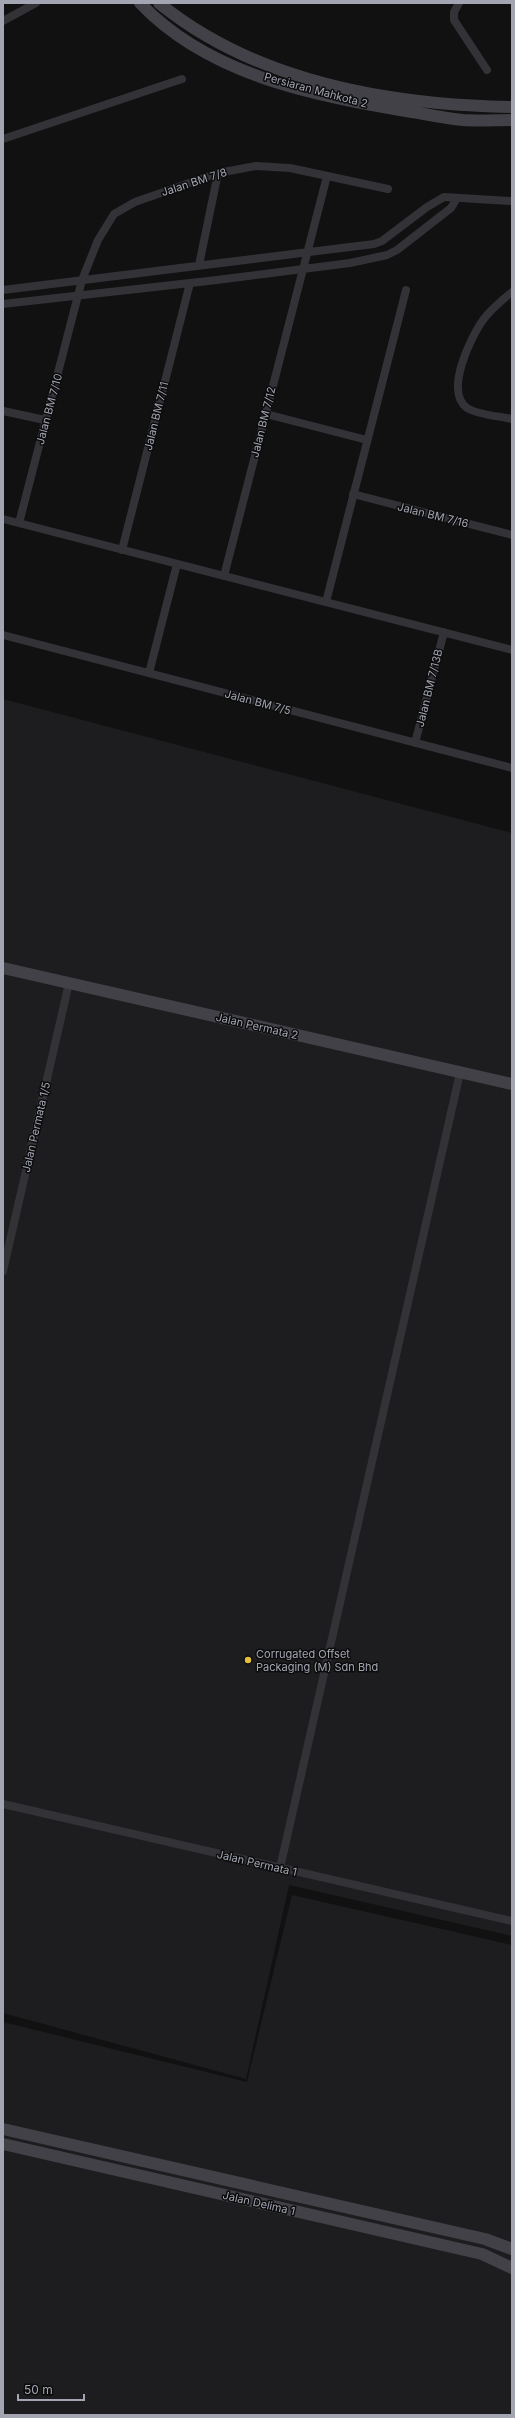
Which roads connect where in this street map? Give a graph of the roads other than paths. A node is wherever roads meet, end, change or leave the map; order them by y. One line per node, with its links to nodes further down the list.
1 (36, 3): 5 (street)
2 (140, 3): 9 (street, Persiaran Mahkota 2)
3 (159, 3): 8 (street, Persiaran Mahkota 2)
4 (459, 3): 6 (street)
5 (3, 21)
6 (487, 70)
7 (182, 79): 10 (street)
8 (512, 107)
9 (512, 120)
10 (3, 139)
11 (218, 173): 12 (street, Jalan BM 7/8); 17 (street); 19 (street, Jalan BM 7/8)
12 (327, 176): 13 (street, Jalan BM 7/8); 16 (street, Jalan BM 7/12)
13 (388, 189)
14 (457, 198): 15 (street); 16 (street); 18 (street)
15 (512, 201)
16 (307, 252): 17 (street); 18 (street, Jalan BM 7/12)
17 (199, 265): 19 (street)
18 (303, 268): 20 (street); 27 (street, Jalan BM 7/12)
19 (82, 280): 21 (street); 24 (street, Jalan BM 7/8)
20 (190, 283): 24 (street); 35 (street, Jalan BM 7/11)
21 (3, 290)
22 (406, 290): 30 (street)
23 (512, 292): 28 (street)
24 (79, 295): 25 (street); 29 (street, Jalan BM 7/10)
25 (3, 304)
26 (3, 411): 29 (street)
27 (266, 414): 30 (street); 37 (street, Jalan BM 7/12)
28 (512, 419)
29 (45, 420): 33 (street, Jalan BM 7/10)
30 (367, 440): 31 (street)
31 (353, 494): 34 (street, Jalan BM 7/16); 38 (street)
32 (3, 519): 33 (street)
33 (19, 523): 35 (street)
34 (512, 535)
35 (122, 550): 36 (street)
36 (177, 564): 37 (street); 42 (street)
37 (224, 576): 38 (street)
38 (326, 602): 39 (street)
39 (444, 632): 41 (street); 43 (street, Jalan BM 7/13B)
40 (3, 635): 42 (street, Jalan BM 7/5)
41 (512, 650)
42 (149, 673): 43 (street, Jalan BM 7/5)
43 (415, 743): 44 (street, Jalan BM 7/5)
44 (512, 768)
45 (3, 968): 46 (street, Jalan Permata 2)
46 (69, 983): 47 (street, Jalan Permata 2); 49 (street, Jalan Permata 1/5)
47 (460, 1073): 48 (street, Jalan Permata 2); 52 (street)
48 (512, 1084)
49 (5, 1249): 50 (street, Jalan Permata 1/5)
50 (3, 1270)
51 (3, 1804): 52 (street, Jalan Permata 1)
52 (280, 1868): 53 (street, Jalan Permata 1)
53 (512, 1921)
54 (3, 2129): 56 (street, Jalan Delima 1)
55 (3, 2144): 57 (street, Jalan Delima 1)
56 (512, 2249)
57 (512, 2268)

